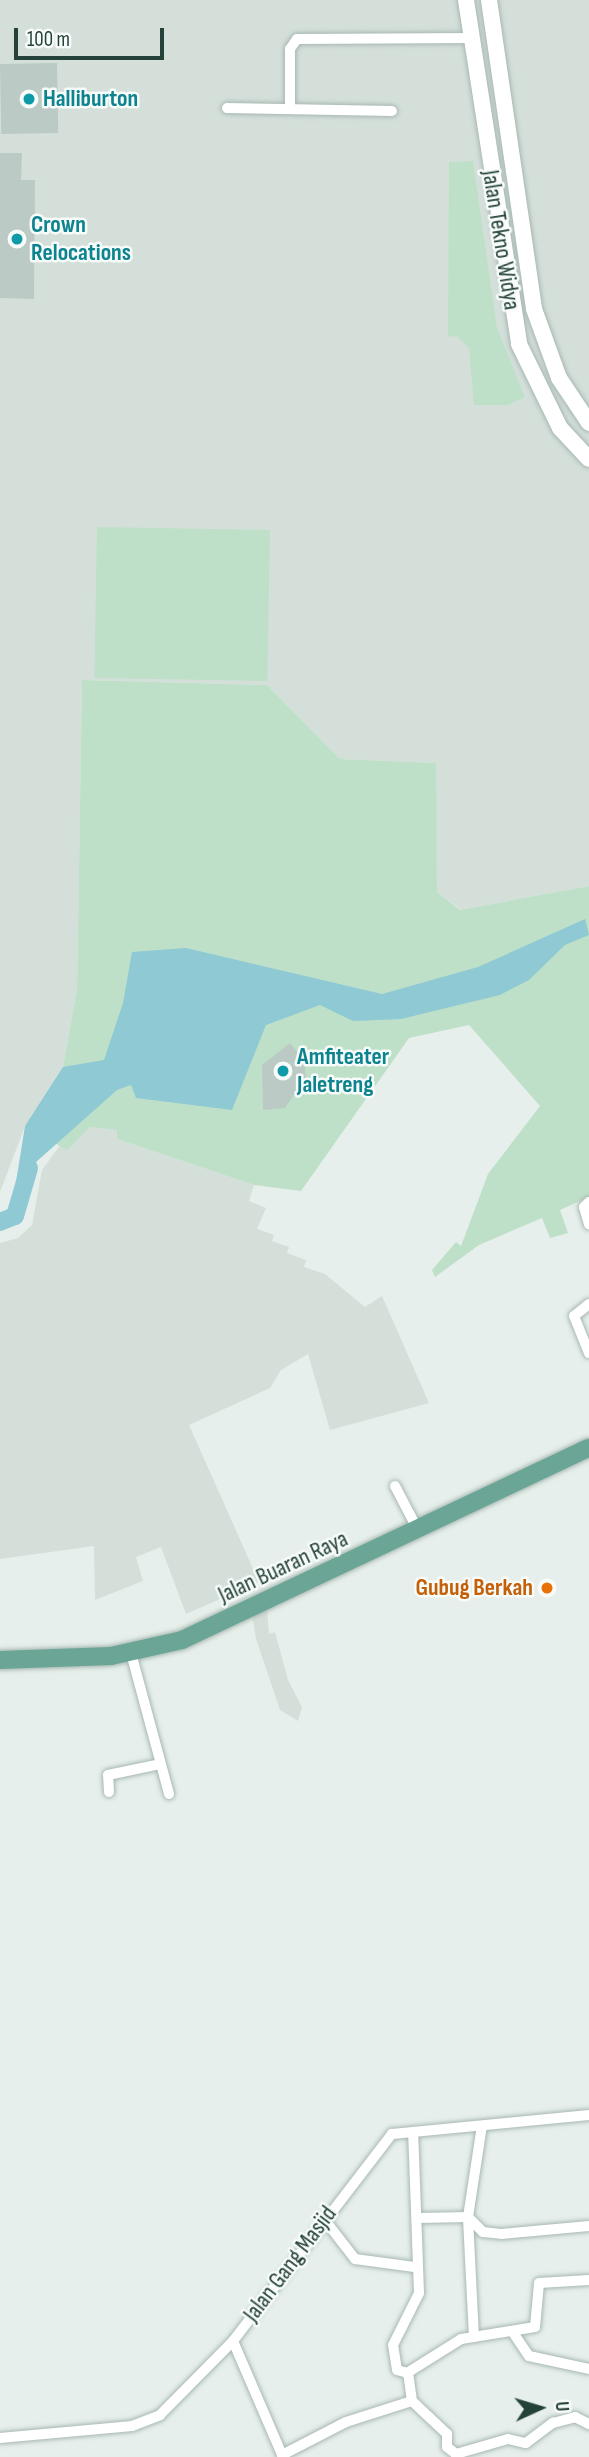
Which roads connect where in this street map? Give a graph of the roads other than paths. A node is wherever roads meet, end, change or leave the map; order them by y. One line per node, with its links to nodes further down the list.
1 (466, 0): 3 (main road, Jalan Tekno Widya)
2 (489, 0): 7 (main road, Jalan Tekno Widya)
3 (472, 38): 5 (street); 8 (main road, Jalan Tekno Widya)
4 (227, 108): 5 (street)
5 (290, 108): 6 (street)
6 (392, 111)
7 (518, 213): 8 (main road); 9 (main road, Jalan Tekno Widya)
8 (496, 216): 10 (main road, Jalan Tekno Widya)
9 (589, 423)
10 (589, 459)
11 (589, 1202): 12 (street)
12 (589, 1224)
13 (589, 1304): 14 (street)
14 (589, 1353)
15 (589, 1448): 16 (main road, Jalan Buaran Raya)
16 (568, 1455): 17 (main road); 19 (main road, Jalan Buaran Raya)
17 (589, 1460)
18 (395, 1486): 19 (street)
19 (417, 1528): 20 (main road, Jalan Buaran Raya)
20 (131, 1653): 21 (main road, Jalan Buaran Raya); 22 (street)
21 (0, 1660)
22 (160, 1764): 23 (street); 24 (street)
23 (108, 1792)
24 (169, 1794)
25 (589, 2115): 26 (street, Jalan Gang Masjid)
26 (482, 2126): 27 (street, Jalan Gang Masjid); 28 (street)
27 (413, 2132): 29 (street); 30 (street, Jalan Gang Masjid)
28 (468, 2217): 29 (street); 31 (street); 35 (street)
29 (418, 2218): 32 (street)
30 (324, 2219): 32 (street); 36 (street, Jalan Gang Masjid)
31 (589, 2226)
32 (414, 2267): 38 (street)
33 (589, 2280): 34 (street)
34 (512, 2331): 35 (street); 37 (street)
35 (474, 2337): 38 (street)
36 (233, 2341): 41 (street, Jalan Gang Masjid); 42 (street)
37 (589, 2370)
38 (407, 2373): 39 (street)
39 (412, 2401): 40 (street); 42 (street)
40 (589, 2424)
41 (0, 2438)
42 (280, 2456)

